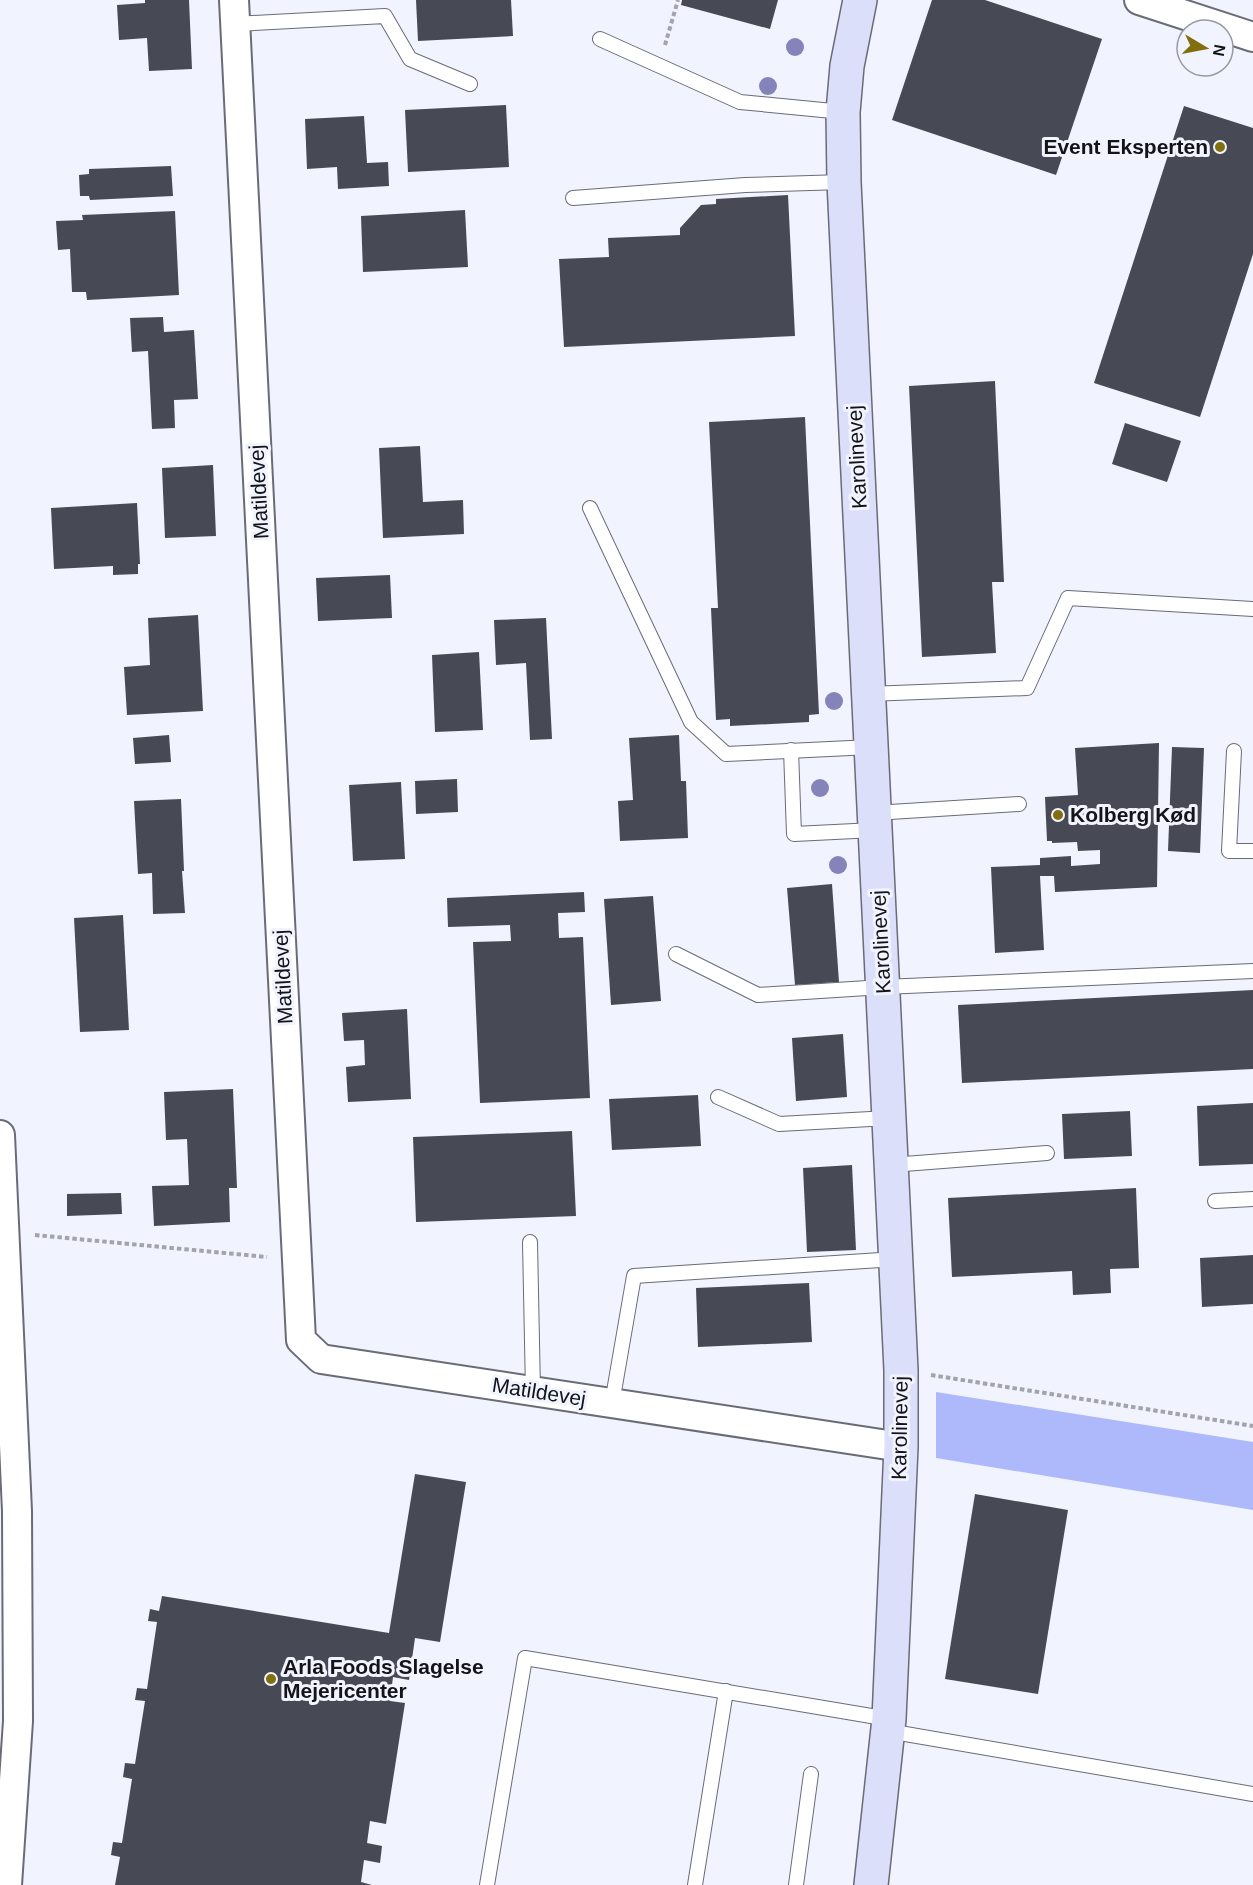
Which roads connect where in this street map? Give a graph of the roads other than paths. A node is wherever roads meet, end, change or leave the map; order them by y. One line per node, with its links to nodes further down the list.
1 (860, 0): 7 (street, Karolinevej)
2 (1139, 0): 4 (street)
3 (235, 12): 6 (lane); 31 (street, Matildevej)
4 (1253, 38)
5 (600, 39): 7 (lane)
6 (471, 84)
7 (843, 111): 8 (street, Karolinevej)
8 (844, 182): 9 (lane); 12 (street, Karolinevej)
9 (573, 198)
10 (590, 508): 14 (lane)
11 (1253, 609): 12 (lane)
12 (868, 694): 13 (street, Karolinevej)
13 (871, 747): 14 (lane); 17 (street, Karolinevej)
14 (791, 750): 17 (lane)
15 (1234, 751): 18 (lane)
16 (1019, 804): 17 (lane)
17 (875, 821): 21 (street, Karolinevej)
18 (1253, 851)
19 (676, 954): 21 (lane)
20 (1253, 971): 21 (lane)
21 (883, 987): 23 (street, Karolinevej)
22 (718, 1096): 23 (lane)
23 (889, 1118): 26 (street, Karolinevej)
24 (0, 1135): 38 (street)
25 (1047, 1153): 26 (lane)
26 (891, 1165): 30 (street, Karolinevej)
27 (1253, 1199): 28 (lane)
28 (1215, 1201)
29 (530, 1242): 31 (lane)
30 (896, 1259): 32 (lane); 33 (street, Karolinevej)
31 (533, 1391): 32 (street, Matildevej)
32 (612, 1403): 33 (street, Matildevej)
33 (901, 1447): 35 (street, Karolinevej)
34 (726, 1691): 35 (lane); 39 (lane); 40 (lane)
35 (888, 1725): 37 (lane); 42 (street, Karolinevej)
36 (811, 1774): 41 (lane)
37 (1253, 1794)
38 (7, 1885)
39 (487, 1885)
40 (695, 1885)
41 (796, 1885)
42 (870, 1885)

